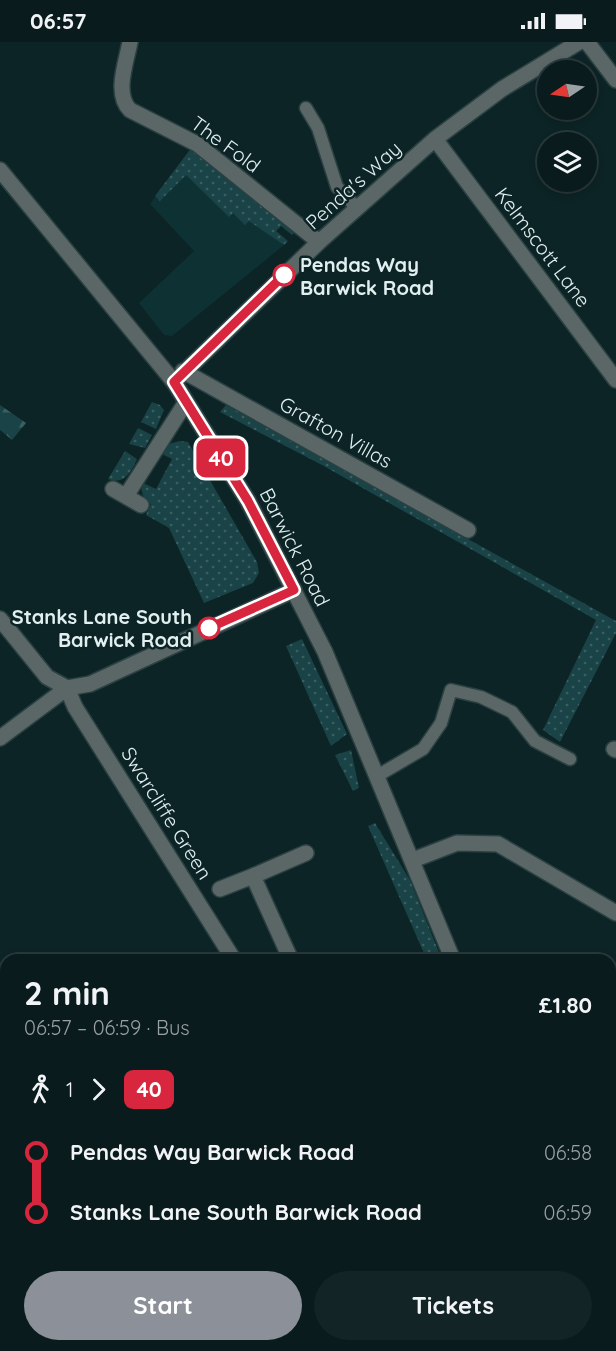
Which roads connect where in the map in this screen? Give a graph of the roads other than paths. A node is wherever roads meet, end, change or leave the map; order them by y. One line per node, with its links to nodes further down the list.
1 (129, 42): 9 (street, The Fold)
2 (579, 42): 6 (street, Penda's Way)
3 (588, 42): 4 (street)
4 (616, 80)
5 (306, 108): 8 (lane)
6 (435, 139): 8 (street, Penda's Way); 11 (street, Kelmscott Lane)
7 (0, 170): 10 (street, Barwick Road)
8 (357, 208): 9 (street, Penda's Way)
9 (319, 242): 10 (street, Penda's Way)
10 (178, 377): 12 (street, Barwick Road); 14 (street, Grafton Villas)
11 (616, 380)
12 (186, 402): 13 (street); 15 (street, Barwick Road)
13 (141, 505)
14 (468, 530)
15 (294, 590): 17 (street); 20 (street, Barwick Road)
16 (0, 619): 17 (street)
17 (67, 688): 18 (street); 26 (street, Swarcliffe Green)
18 (0, 738)
19 (570, 759): 20 (lane)
20 (377, 776): 22 (street, Barwick Road)
21 (306, 853): 23 (street)
22 (412, 860): 25 (street); 28 (street, Barwick Road)
23 (254, 876): 24 (street); 27 (street)
24 (220, 889)
25 (616, 914)
26 (230, 954)
27 (288, 954)
28 (451, 954)

